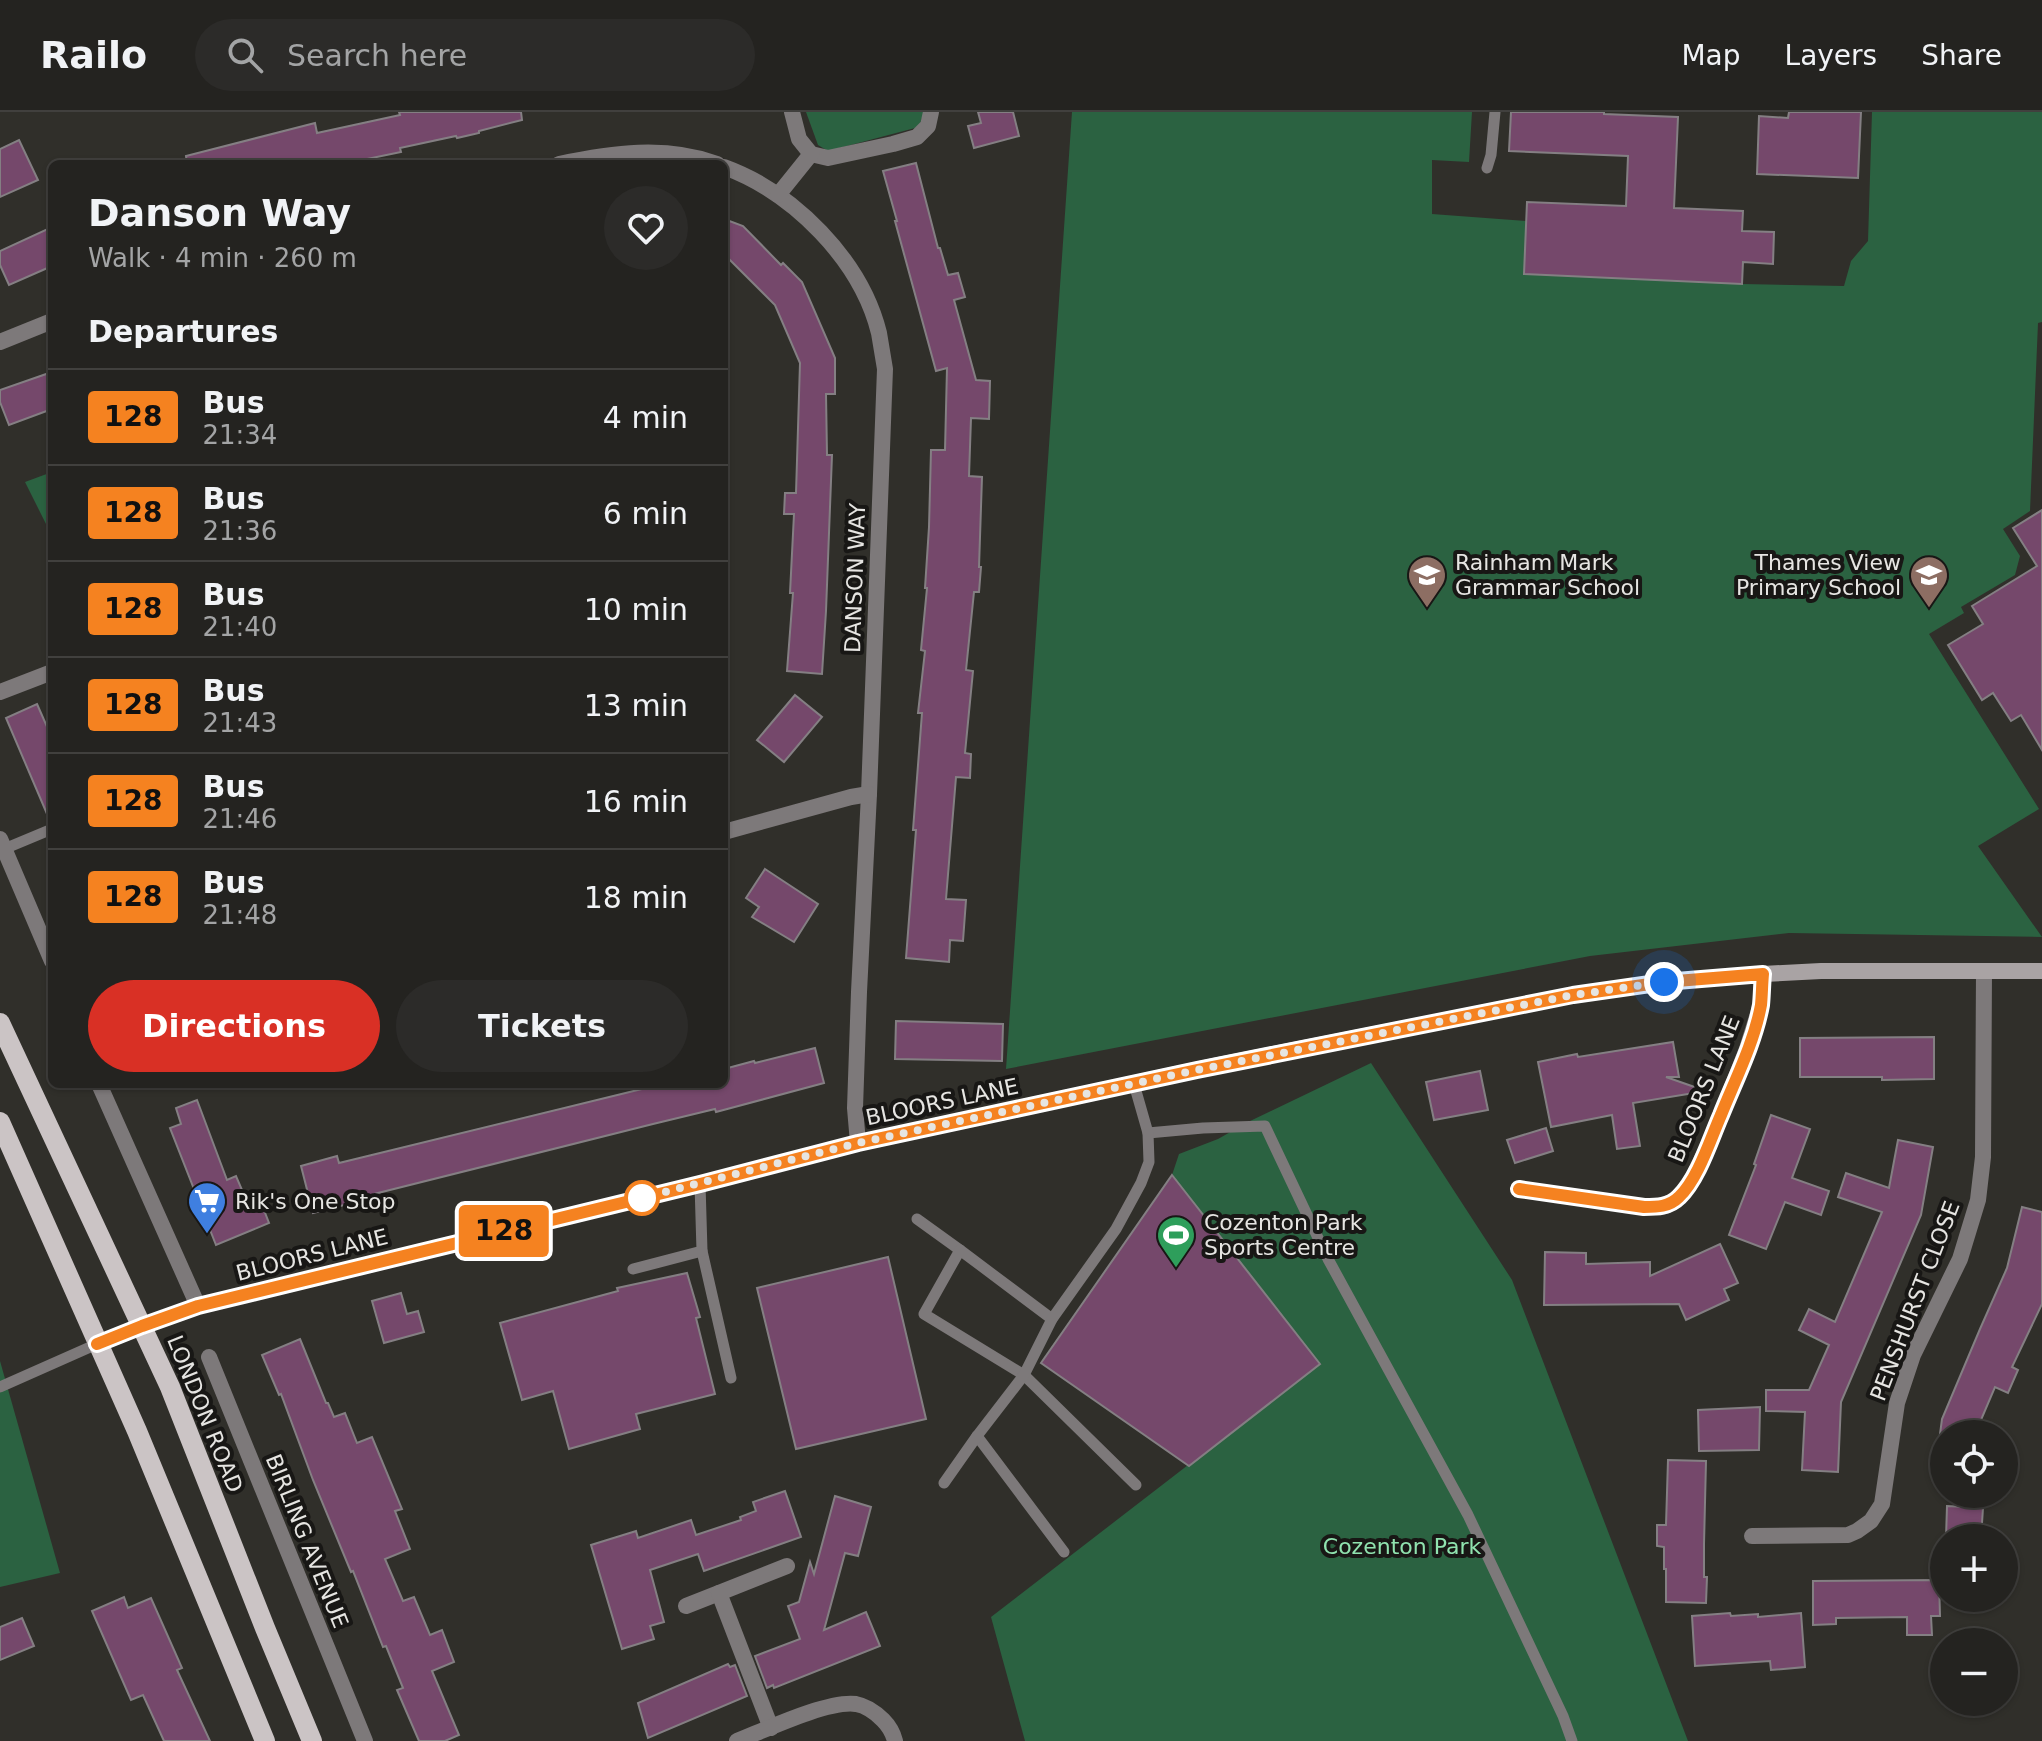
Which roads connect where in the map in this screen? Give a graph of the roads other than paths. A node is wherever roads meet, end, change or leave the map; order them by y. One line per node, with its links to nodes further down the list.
1 (792, 112): 4 (street)
2 (931, 112): 4 (street)
3 (1495, 112): 8 (lane)
4 (811, 154): 9 (street)
5 (579, 160): 6 (street)
6 (706, 160)
7 (728, 168): 9 (street, DANSON WAY)
8 (1487, 168)
9 (778, 195): 14 (street, DANSON WAY)
10 (48, 323): 11 (street)
11 (0, 342)
12 (48, 674): 13 (street)
13 (0, 692)
14 (869, 794): 16 (street); 27 (street, DANSON WAY)
15 (48, 830): 17 (lane)
16 (728, 831)
17 (2, 844): 18 (street)
18 (48, 952)
19 (1984, 971): 20 (street, BLOORS LANE); 21 (street, BLOORS LANE); 45 (street, PENSHURST CLOSE)
20 (2042, 971)
21 (1763, 974): 23 (street, BLOORS LANE); 29 (street, BLOORS LANE)
22 (0, 1023): 36 (main road, LONDON ROAD)
23 (1134, 1084): 26 (lane); 27 (street, BLOORS LANE)
24 (101, 1088): 34 (street)
25 (0, 1122): 37 (main road)
26 (1148, 1133): 35 (lane); 56 (lane)
27 (858, 1143): 28 (street, BLOORS LANE)
28 (700, 1184): 32 (lane); 34 (street, BLOORS LANE)
29 (1519, 1189)
30 (917, 1219): 31 (lane)
31 (960, 1250): 35 (lane); 39 (lane)
32 (702, 1251): 33 (lane); 40 (lane)
33 (633, 1269)
34 (198, 1306): 36 (street, BLOORS LANE)
35 (1052, 1319): 39 (lane)
36 (142, 1326): 37 (street, BLOORS LANE); 52 (main road, LONDON ROAD)
37 (97, 1344): 41 (lane); 51 (main road)
38 (209, 1357): 53 (street, BIRLING AVENUE)
39 (1024, 1375): 42 (lane); 44 (lane)
40 (731, 1378)
41 (0, 1387)
42 (977, 1436): 43 (lane); 46 (lane)
43 (944, 1483)
44 (1136, 1485)
45 (1752, 1536)
46 (1064, 1552)
47 (787, 1566): 48 (street)
48 (719, 1593): 49 (street); 50 (street)
49 (686, 1606)
50 (771, 1728): 54 (street); 55 (street)
51 (265, 1741)
52 (312, 1741)
53 (365, 1741)
54 (737, 1741)
55 (895, 1741)
56 (1572, 1741)

